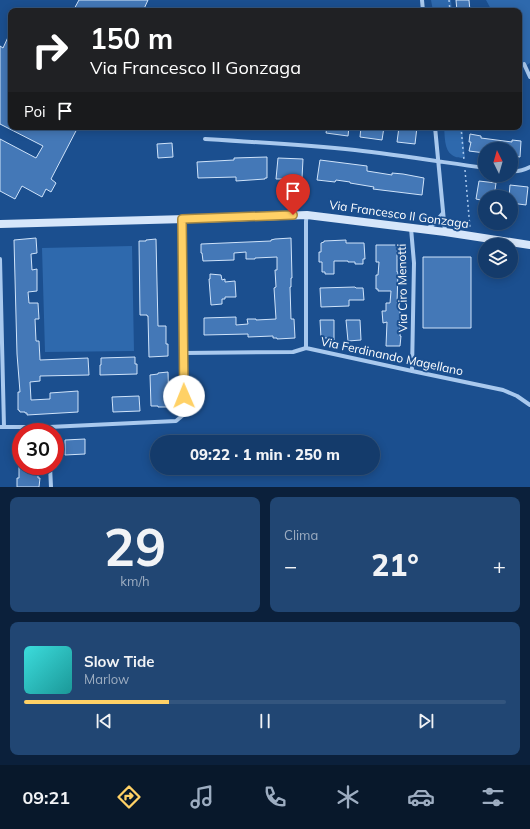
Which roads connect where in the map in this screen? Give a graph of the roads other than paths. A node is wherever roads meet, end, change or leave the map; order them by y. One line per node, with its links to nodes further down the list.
1 (524, 64): 2 (street)
2 (530, 77)
3 (435, 130): 5 (street)
4 (206, 139): 5 (street)
5 (438, 161): 6 (street); 9 (street)
6 (478, 167)
7 (530, 167): 8 (street)
8 (518, 171)
9 (443, 212): 14 (street); 15 (street)
10 (307, 215): 11 (street, Via Francesco II Gonzaga); 13 (street, Via Francesco II Gonzaga); 18 (street, Via Ferdinando Magellano)
11 (182, 219): 12 (street, Via Francesco II Gonzaga); 19 (street)
12 (0, 224)
13 (411, 228): 14 (street, Via Francesco II Gonzaga); 20 (street, Via Ciro Menotti)
14 (426, 230): 15 (street, Via Francesco II Gonzaga)
15 (445, 232): 16 (street, Via Francesco II Gonzaga)
16 (530, 245)
17 (0, 259): 23 (street)
18 (306, 348): 19 (street); 20 (street, Via Ferdinando Magellano)
19 (184, 353): 22 (street)
20 (412, 371): 21 (street, Via Ferdinando Magellano)
21 (530, 405)
22 (64, 425)
23 (2, 427): 24 (street)
24 (12, 427)
25 (50, 475): 26 (street)
26 (51, 487)

